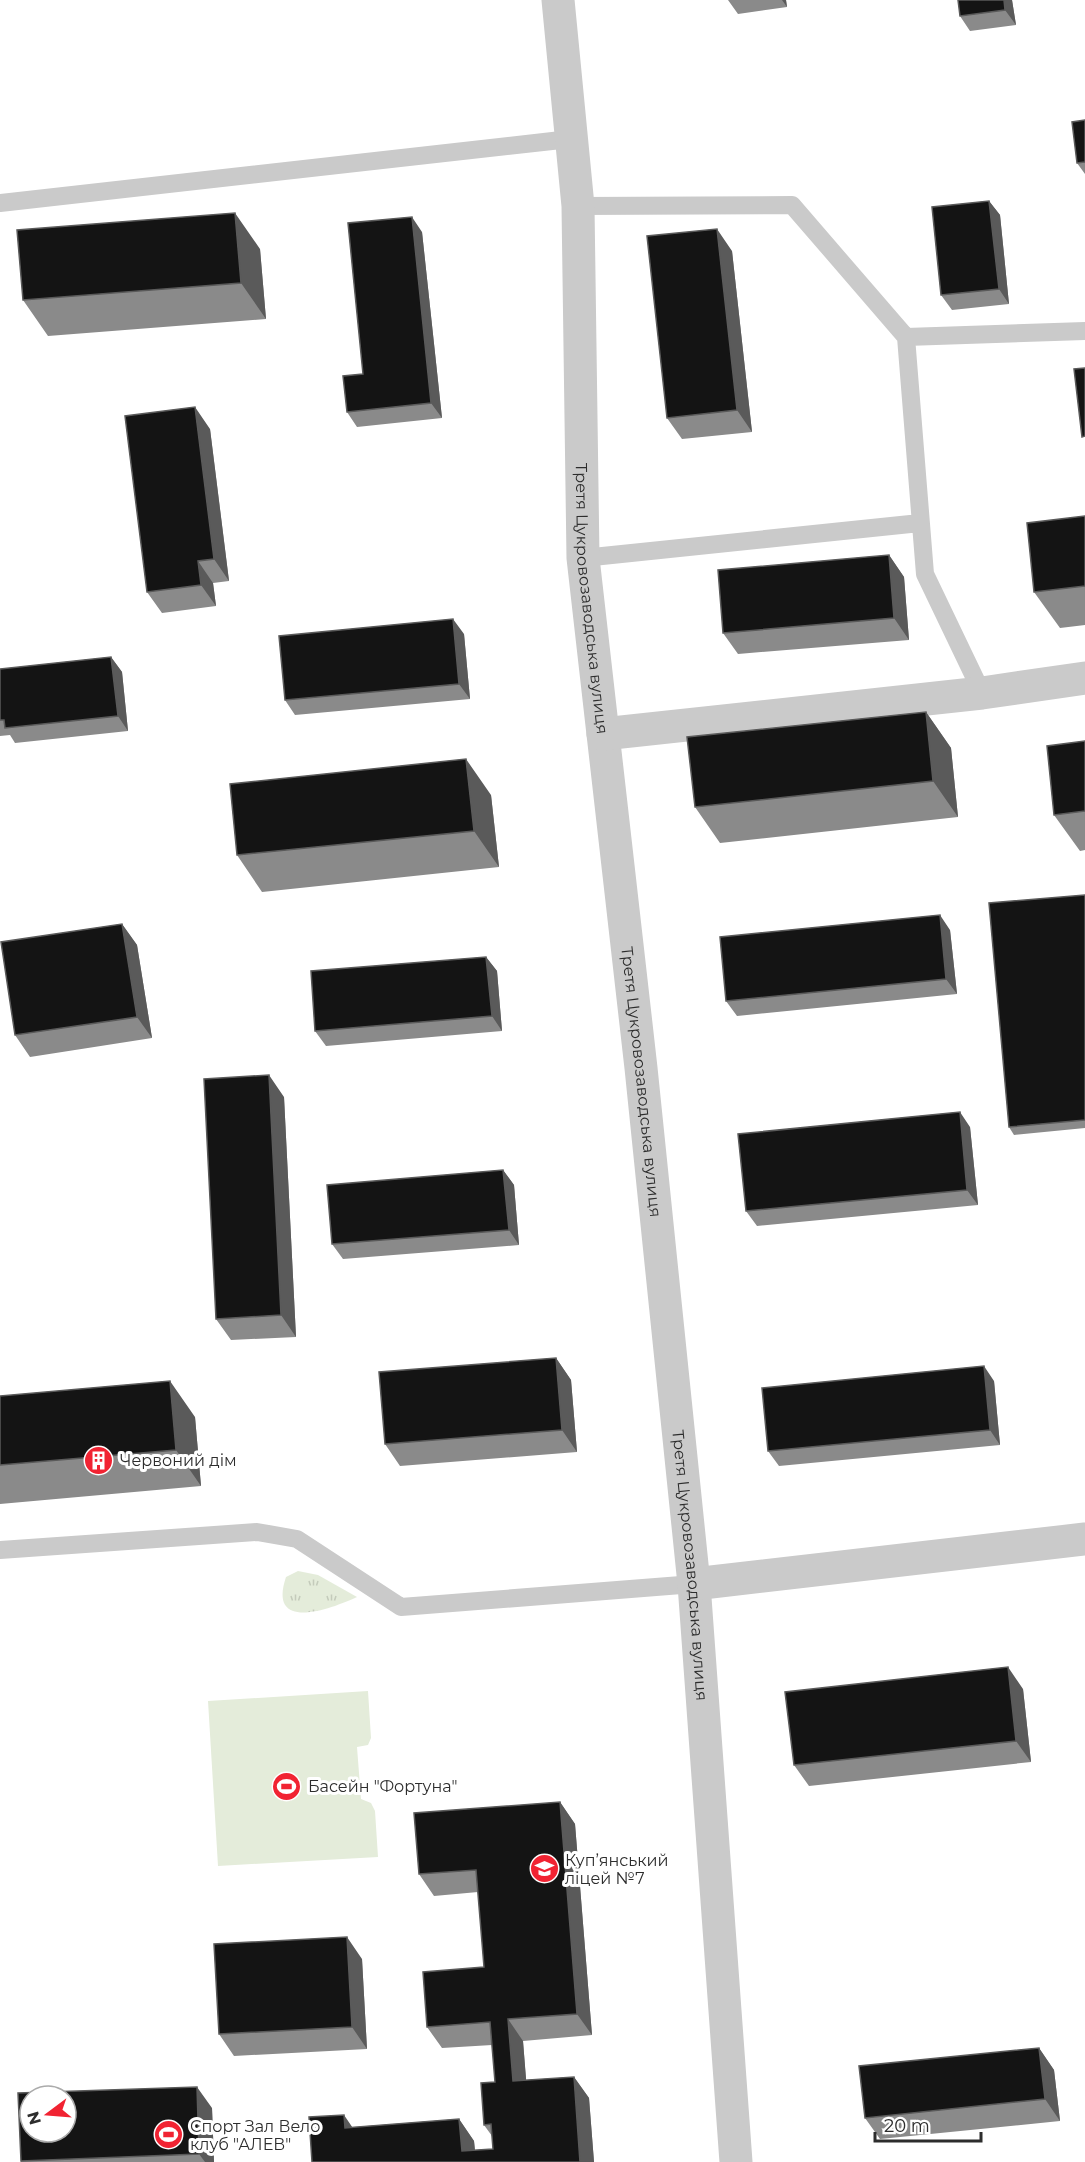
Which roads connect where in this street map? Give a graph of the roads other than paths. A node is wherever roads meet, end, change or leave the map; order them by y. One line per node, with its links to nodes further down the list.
1 (558, 0): 2 (street, Третя Цукровозаводська вулиця)
2 (570, 140): 3 (lane); 4 (street, Третя Цукровозаводська вулиця)
3 (0, 203)
4 (578, 206): 6 (lane); 8 (street, Третя Цукровозаводська вулиця)
5 (1085, 331): 6 (lane)
6 (906, 337): 7 (lane)
7 (920, 523): 8 (lane); 10 (lane)
8 (583, 558): 11 (street, Третя Цукровозаводська вулиця)
9 (1085, 678): 10 (street)
10 (982, 693): 11 (street)
11 (603, 734): 14 (street, Третя Цукровозаводська вулиця)
12 (1085, 1539): 14 (street)
13 (0, 1550): 14 (lane)
14 (694, 1584): 15 (street, Третя Цукровозаводська вулиця)
15 (736, 2162)

